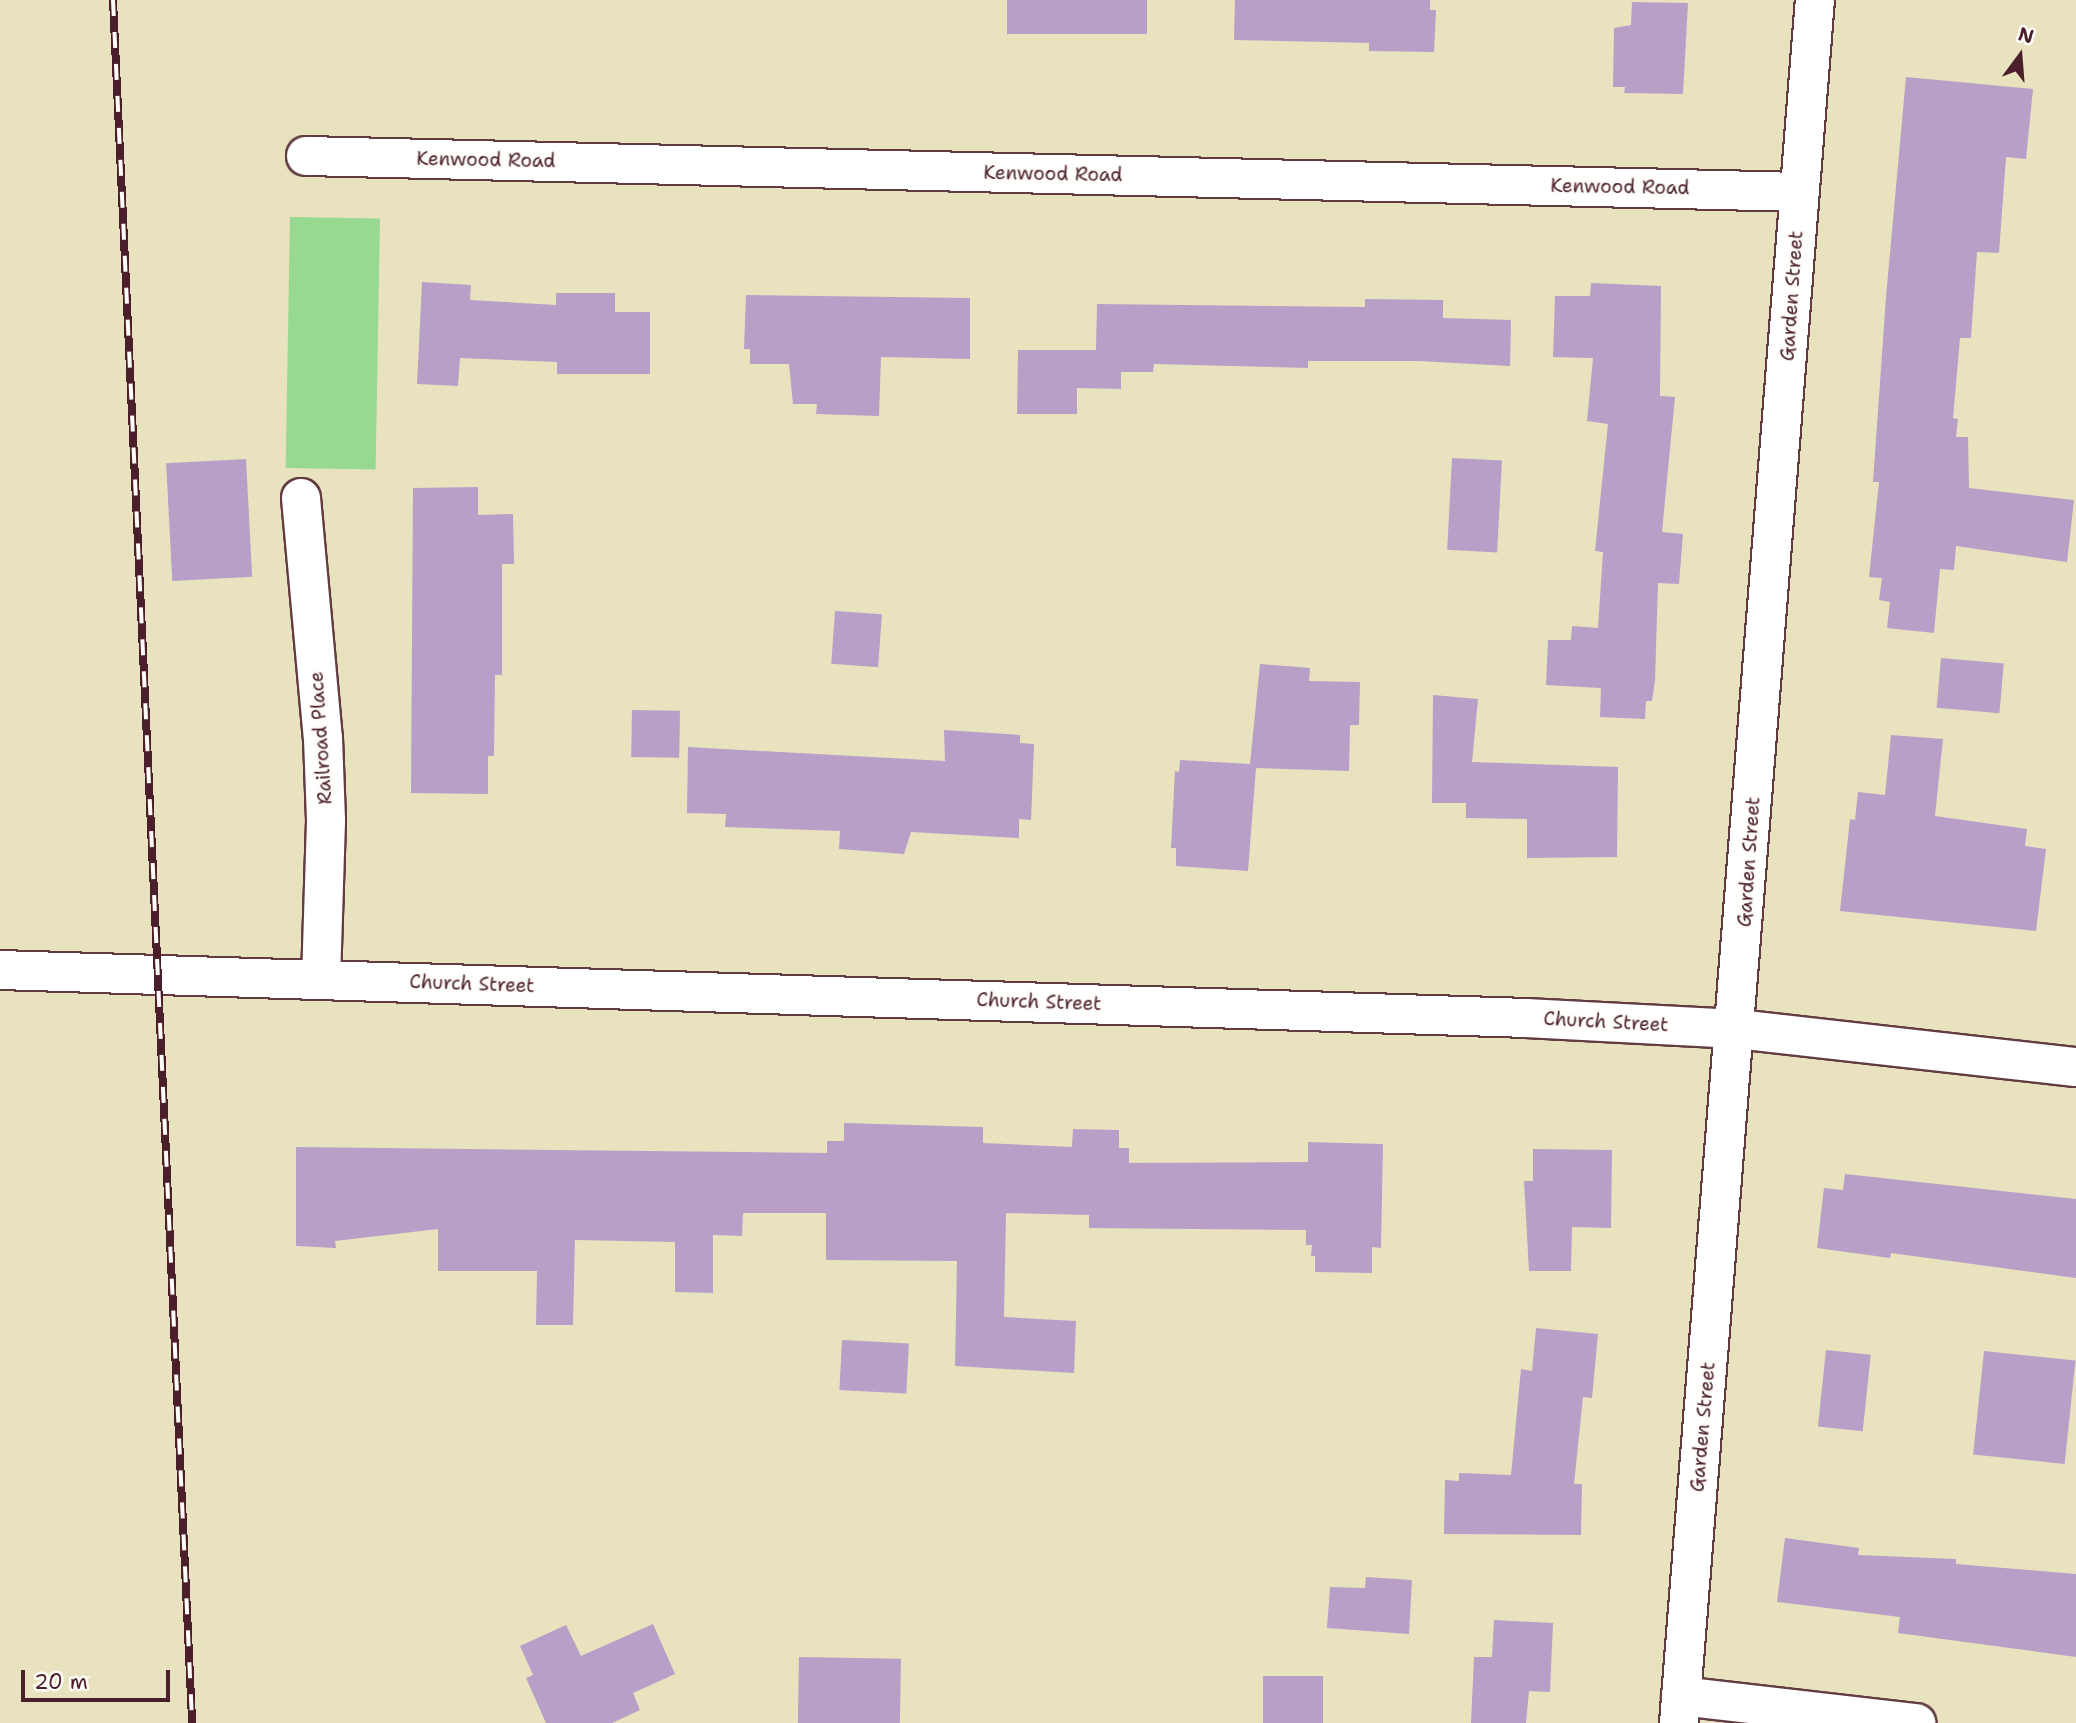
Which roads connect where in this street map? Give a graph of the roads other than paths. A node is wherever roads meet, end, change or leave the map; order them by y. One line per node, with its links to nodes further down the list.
1 (1815, 0): 3 (street, Garden Street)
2 (306, 156): 3 (street, Kenwood Road)
3 (1800, 192): 7 (street, Garden Street)
4 (301, 498): 6 (street, Railroad Place)
5 (0, 970): 6 (street, Church Street)
6 (321, 979): 7 (street, Church Street)
7 (1737, 1029): 8 (street, Church Street); 9 (street, Garden Street)
8 (2076, 1067)
9 (1680, 1710): 10 (street)
10 (1916, 1723)

